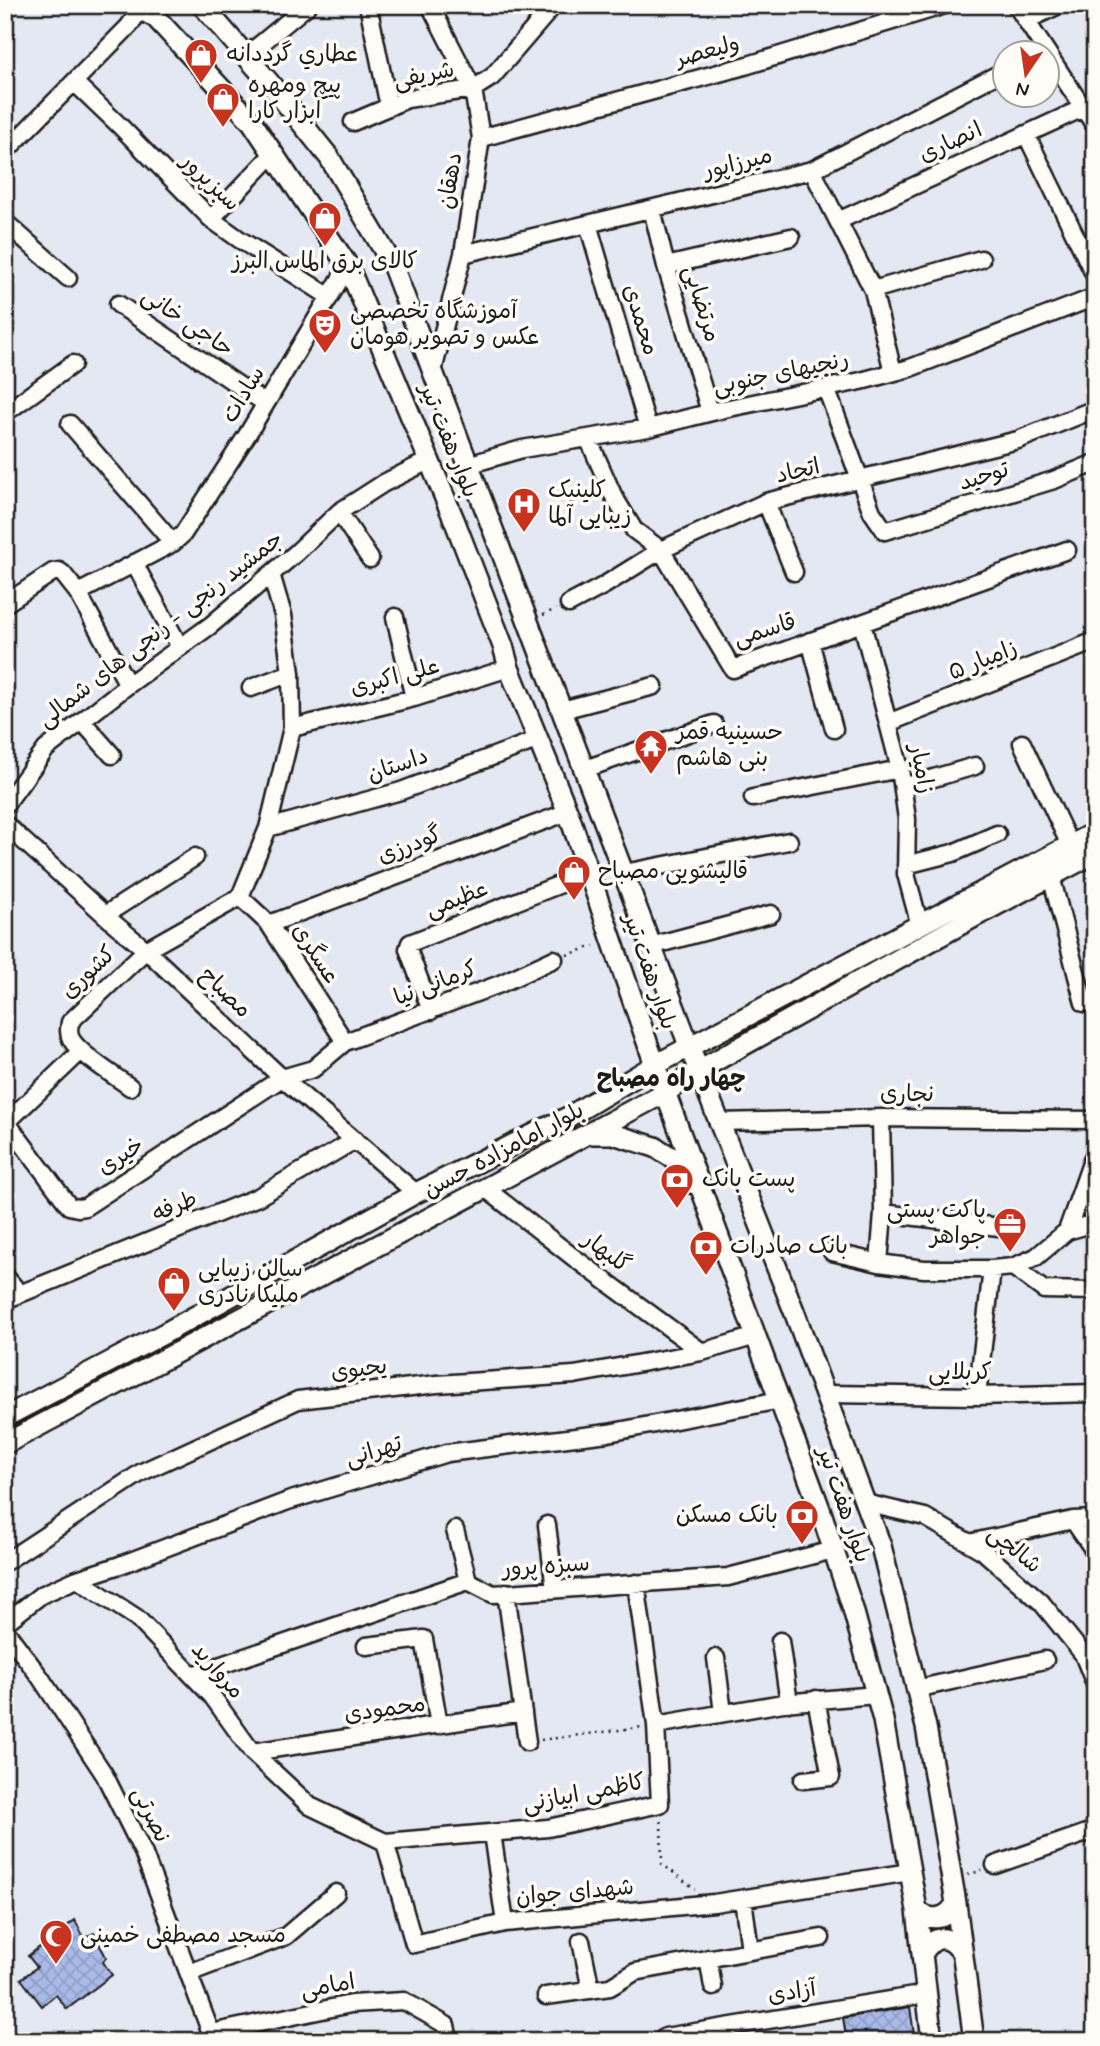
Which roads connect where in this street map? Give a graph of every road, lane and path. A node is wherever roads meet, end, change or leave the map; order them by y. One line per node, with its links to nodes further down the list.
1 (202, 5): 12 (main road, بلوار هفت تیر)
2 (308, 5): 12 (street)
3 (368, 5): 17 (street)
4 (430, 5): 16 (street, دهقان)
5 (554, 5): 16 (street, شریفی)
6 (945, 5): 22 (street, ولیعصر)
7 (1016, 5): 10 (street)
8 (1059, 5): 10 (street)
9 (136, 8): 15 (street); 24 (main road, بلوار هفت تیر)
10 (1027, 20): 11 (street)
11 (1036, 38)
12 (246, 56): 43 (main road, بلوار هفت تیر)
13 (992, 77): 25 (street, میرزاپور)
14 (1062, 78): 18 (street)
15 (74, 82): 23 (street); 27 (street, سبزپرور)
16 (474, 89): 17 (street, شریفی); 22 (street, دهقان)
17 (388, 107): 19 (street, شریفی)
18 (1083, 108): 20 (street); 21 (street, انصاری)
19 (353, 122)
20 (1095, 126)
21 (1026, 134): 28 (street, انصاری); 36 (street)
22 (481, 138): 32 (street, دهقان)
23 (5, 152)
24 (273, 154): 27 (street); 34 (main road, بلوار هفت تیر)
25 (812, 170): 26 (street, میرزاپور); 28 (street)
26 (652, 209): 30 (street, میرزاپور); 35 (street, مرتضایی)
27 (211, 219): 39 (street, سبزپرور)
28 (838, 221): 38 (street)
29 (5, 222): 37 (street)
30 (587, 224): 32 (street, میرزاپور); 51 (street, محمدی)
31 (791, 237): 35 (street)
32 (463, 254): 43 (street, دهقان)
33 (981, 259): 38 (street)
34 (348, 266): 39 (street, سادات); 53 (main road, بلوار هفت تیر)
35 (666, 267): 48 (street, مرتضایی)
36 (1095, 276)
37 (68, 278)
38 (873, 290): 44 (street)
39 (330, 297): 46 (street, سادات)
40 (1095, 297): 44 (street, رنجیهای جنوبی)
41 (118, 304): 46 (street, حاجی خانی)
42 (73, 365): 49 (street)
43 (433, 371): 55 (main road, بلوار هفت تیر)
44 (893, 372): 45 (street, رنجیهای جنوبی)
45 (826, 388): 48 (street, رنجیهای جنوبی); 56 (street)
46 (265, 403): 59 (street, سادات)
47 (1095, 409): 56 (street, اتحاد)
48 (710, 412): 51 (street, رنجیهای جنوبی)
49 (5, 413)
50 (70, 424): 59 (street)
51 (648, 428): 52 (street, رنجیهای جنوبی)
52 (587, 438): 55 (street, رنجیهای جنوبی); 60 (street, قاسمی)
53 (430, 460): 58 (street, جمشید رنجی - رنجی های شمالی); 67 (main road, بلوار هفت تیر)
54 (1095, 463): 56 (street, توحید)
55 (468, 465): 64 (main road, بلوار هفت تیر)
56 (860, 480): 57 (street, اتحاد)
57 (766, 502): 60 (street, اتحاد); 65 (street)
58 (339, 512): 62 (street); 66 (street, جمشید رنجی - رنجی های شمالی)
59 (173, 543): 63 (street)
60 (661, 550): 70 (street, اتحاد); 74 (street, قاسمی)
61 (1067, 550): 72 (street, قاسمی)
62 (370, 559)
63 (134, 563): 68 (street); 76 (street)
64 (509, 568): 67 (main road); 73 (main road, بلوار هفت تیر)
65 (794, 572)
66 (271, 574): 76 (street, جمشید رنجی - رنجی های شمالی); 79 (street)
67 (477, 579): 77 (main road, بلوار هفت تیر)
68 (78, 593): 69 (street); 80 (street)
69 (5, 604)
70 (569, 604): 73 (path)
71 (395, 618): 83 (street)
72 (862, 623): 74 (street, قاسمی); 86 (street, زامیار)
73 (531, 629): 77 (main road); 84 (main road, بلوار هفت تیر)
74 (810, 641): 89 (street)
75 (1095, 641): 86 (street, زامیار ۵)
76 (180, 646): 80 (street, جمشید رنجی - رنجی های شمالی)
77 (503, 646): 78 (main road, بلوار هفت تیر)
78 (509, 668): 83 (street, علی اکبری); 90 (main road, بلوار هفت تیر)
79 (291, 673): 82 (street); 88 (street)
80 (128, 685): 85 (street, جمشید رنجی - رنجی های شمالی)
81 (654, 686): 84 (street)
82 (251, 688)
83 (414, 698): 88 (street, علی اکبری)
84 (562, 710): 94 (main road, بلوار هفت تیر)
85 (82, 721): 92 (street); 98 (street, جمشید رنجی - رنجی های شمالی)
86 (888, 723): 95 (street, زامیار)
87 (714, 724): 94 (street)
88 (292, 728): 101 (street)
89 (834, 729)
90 (539, 739): 99 (main road, بلوار هفت تیر); 101 (street, داستان)
91 (1022, 743): 105 (street)
92 (112, 755)
93 (975, 766): 96 (street)
94 (584, 769): 110 (main road, بلوار هفت تیر)
95 (900, 769): 96 (street, زامیار); 97 (street)
96 (903, 787): 108 (street, زامیار)
97 (753, 798)
98 (5, 805)
99 (568, 812): 109 (main road, بلوار هفت تیر); 115 (street, گودرزی)
100 (5, 824): 114 (street, مصباح)
101 (268, 828): 112 (street)
102 (1095, 832): 105 (main road, بلوار امامزاده حسن)
103 (997, 834): 108 (street)
104 (789, 841): 110 (street)
105 (1070, 845): 116 (main road, بلوار امامزاده حسن)
106 (1095, 853): 111 (main road, بلوار امامزاده حسن)
107 (195, 857): 114 (street)
108 (906, 864): 116 (street, زامیار)
109 (589, 873): 117 (main road, بلوار هفت تیر); 122 (street, عظیمی)
110 (624, 873): 118 (main road, بلوار هفت تیر)
111 (1052, 876): 121 (street); 128 (main road, بلوار امامزاده حسن)
112 (240, 897): 115 (street, عسگری); 119 (street)
113 (771, 914): 118 (street)
114 (105, 915): 119 (street, مصباح)
115 (269, 924): 124 (street, عسگری)
116 (920, 926): 125 (main road, بلوار امامزاده حسن)
117 (612, 939): 120 (path); 123 (main road, بلوار هفت تیر)
118 (651, 946): 125 (main road, بلوار هفت تیر)
119 (146, 950): 126 (street, کشوری); 129 (street, مصباح)
120 (554, 959): 122 (street, کرمانی نیا)
121 (1095, 1000)
122 (432, 1011): 124 (street, کرمانی نیا)
123 (640, 1023): 127 (main road, بلوار هفت تیر); 131 (main road)
124 (345, 1042): 129 (street, کرمانی نیا)
125 (690, 1048): 127 (main road, بلوار امامزاده حسن); 128 (main road, بلوار هفت تیر)
126 (81, 1051): 130 (street); 135 (street)
127 (655, 1065): 131 (main road, بلوار امامزاده حسن); 132 (main road, بلوار هفت تیر)
128 (699, 1070): 132 (main road, بلوار امامزاده حسن); 136 (main road, بلوار هفت تیر)
129 (282, 1078): 135 (street, خیری); 138 (street, مصباح)
130 (130, 1087)
131 (620, 1087): 141 (main road, بلوار امامزاده حسن)
132 (666, 1091): 137 (main road, بلوار امامزاده حسن); 142 (main road, بلوار هفت تیر)
133 (881, 1118): 134 (street, نجاری); 136 (street, نجاری); 143 (street)
134 (1095, 1120)
135 (6, 1121)
136 (719, 1122): 157 (main road, بلوار هفت تیر)
137 (586, 1134): 140 (main road, بلوار امامزاده حسن); 142 (main road)
138 (355, 1140): 141 (street, مصباح); 153 (street, طرفه)
139 (1095, 1152): 146 (street)
140 (485, 1188): 155 (street, گلبهار); 161 (main road, بلوار امامزاده حسن)
141 (416, 1193): 160 (main road, بلوار امامزاده حسن)
142 (706, 1200): 154 (main road, بلوار هفت تیر)
143 (883, 1213): 145 (street); 148 (street)
144 (1095, 1223): 146 (street)
145 (999, 1227)
146 (1067, 1231): 149 (street)
147 (832, 1252): 148 (street)
148 (879, 1263): 150 (street)
149 (1013, 1267): 150 (street); 152 (street)
150 (992, 1269): 158 (street)
151 (5, 1276): 153 (street)
152 (1095, 1291)
153 (13, 1297)
154 (756, 1336): 155 (street, یحیوی); 159 (main road, بلوار هفت تیر)
155 (702, 1352): 170 (street, یحیوی)
156 (1095, 1393): 158 (street, کربلایی)
157 (825, 1394): 158 (street, کربلایی); 162 (main road, بلوار هفت تیر)
158 (977, 1396)
159 (780, 1400): 168 (main road, بلوار هفت تیر); 171 (street, تهرانی)
160 (5, 1417)
161 (5, 1444)
162 (865, 1503): 167 (street, شالچی); 184 (main road, بلوار هفت تیر)
163 (1095, 1519): 164 (street)
164 (1073, 1520): 167 (street); 169 (street)
165 (547, 1525): 174 (street)
166 (455, 1530): 172 (street)
167 (969, 1543): 183 (street, شالچی)
168 (833, 1550): 173 (street, سبزه پرور); 185 (main road, بلوار هفت تیر)
169 (1095, 1552)
170 (5, 1562)
171 (77, 1579): 176 (street, تهرانی); 182 (street, مروارید)
172 (468, 1581): 175 (street, سبزه پرور); 182 (street)
173 (636, 1583): 174 (street, سبزه پرور); 191 (street, کاظمی ابیازنی)
174 (555, 1589): 175 (street, سبزه پرور)
175 (506, 1592): 188 (street)
176 (5, 1623)
177 (5, 1630): 214 (street, نصرتی)
178 (780, 1641): 187 (street)
179 (366, 1646): 190 (street)
180 (716, 1658): 189 (street)
181 (1045, 1660): 184 (street)
182 (192, 1675): 193 (street, مروارید)
183 (1095, 1684)
184 (916, 1689): 201 (main road, بلوار هفت تیر)
185 (876, 1695): 186 (street); 200 (main road, بلوار هفت تیر)
186 (816, 1699): 187 (street); 194 (street)
187 (789, 1703): 189 (street)
188 (523, 1712): 190 (street, محمودی); 192 (street)
189 (723, 1713): 191 (street)
190 (439, 1725): 193 (street, محمودی)
191 (656, 1725): 192 (path); 195 (street, کاظمی ابیازنی)
192 (527, 1742)
193 (252, 1752): 198 (street, مروارید)
194 (803, 1780)
195 (660, 1804): 197 (street, کاظمی ابیازنی); 204 (path)
196 (1095, 1830): 199 (street)
197 (492, 1833): 198 (street, کاظمی ابیازنی); 207 (street)
198 (385, 1842): 207 (street, شهدای جوان)
199 (995, 1865): 201 (path)
200 (910, 1872): 203 (street, شهدای جوان); 206 (main road, بلوار هفت تیر)
201 (952, 1881): 205 (main road, بلوار هفت تیر)
202 (336, 1893): 214 (street)
203 (743, 1899): 204 (street, شهدای جوان); 210 (street)
204 (714, 1903): 207 (street, شهدای جوان)
205 (956, 1903): 206 (main road); 212 (main road, بلوار هفت تیر)
206 (917, 1910): 211 (main road, بلوار هفت تیر)
207 (505, 1923)
208 (821, 1937): 210 (street)
209 (581, 1941): 216 (street)
210 (750, 1950): 213 (street)
211 (923, 1953): 212 (main road); 217 (main road, بلوار هفت تیر)
212 (962, 1953): 223 (main road, بلوار هفت تیر)
213 (708, 1958): 215 (street); 216 (street)
214 (189, 1973): 220 (street, نصرتی)
215 (713, 1987)
216 (590, 1990): 218 (street)
217 (926, 1994): 221 (street, آزادی); 222 (main road, بلوار هفت تیر)
218 (546, 1996)
219 (448, 2033): 220 (street, امامی)
220 (213, 2037)
221 (665, 2037)
222 (932, 2041)
223 (974, 2041)

